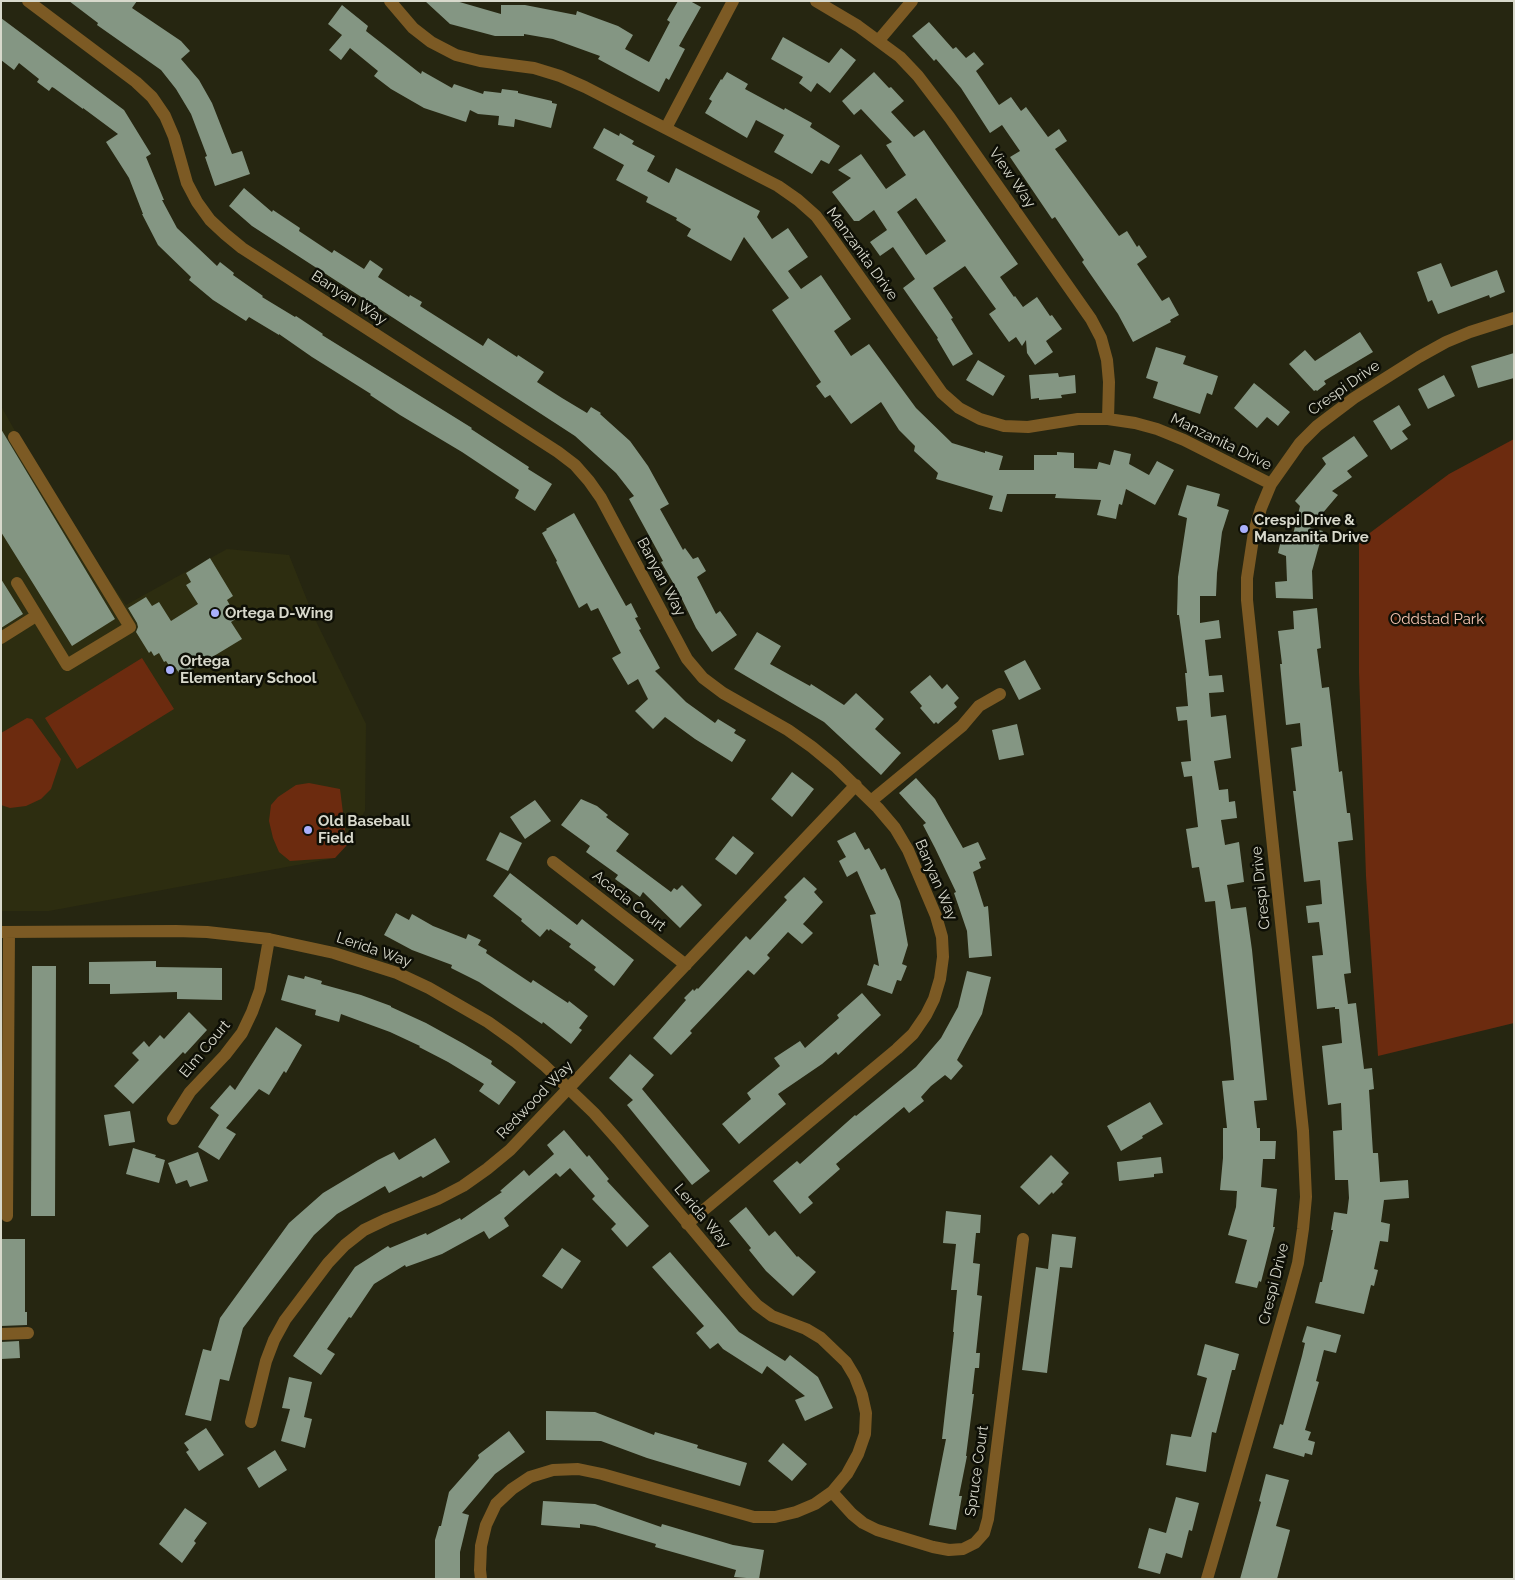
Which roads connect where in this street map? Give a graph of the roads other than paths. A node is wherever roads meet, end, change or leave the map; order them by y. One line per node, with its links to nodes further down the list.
1 (28, 1): 16 (street, Banyan Way)
2 (390, 1): 7 (street, Manzanita Drive)
3 (733, 1): 7 (street)
4 (816, 1): 6 (street, View Way)
5 (912, 1): 6 (street)
6 (879, 40): 9 (street, View Way)
7 (666, 128): 9 (street, Manzanita Drive)
8 (1514, 318): 11 (street, Crespi Drive)
9 (1108, 419): 11 (street, Manzanita Drive)
10 (14, 437): 13 (street)
11 (1271, 484): 33 (street, Crespi Drive)
12 (17, 583): 13 (street)
13 (36, 616): 14 (street)
14 (1, 638)
15 (1000, 694): 17 (street)
16 (856, 785): 17 (street, Banyan Way); 21 (street, Redwood Way)
17 (871, 801): 26 (street, Banyan Way)
18 (553, 862): 21 (street, Acacia Court)
19 (5, 932): 20 (street, Lerida Way); 22 (street)
20 (269, 939): 23 (street, Lerida Way); 24 (street, Elm Court)
21 (686, 965): 23 (street, Redwood Way)
22 (5, 1035): 25 (street)
23 (569, 1088): 26 (street, Lerida Way); 30 (street, Redwood Way)
24 (173, 1119)
25 (7, 1216)
26 (687, 1224): 31 (street, Lerida Way)
27 (1023, 1239): 31 (street, Spruce Court)
28 (28, 1333): 29 (street)
29 (1, 1334)
30 (251, 1422)
31 (832, 1492): 32 (street, Lerida Way)
32 (482, 1579)
33 (1207, 1579)

